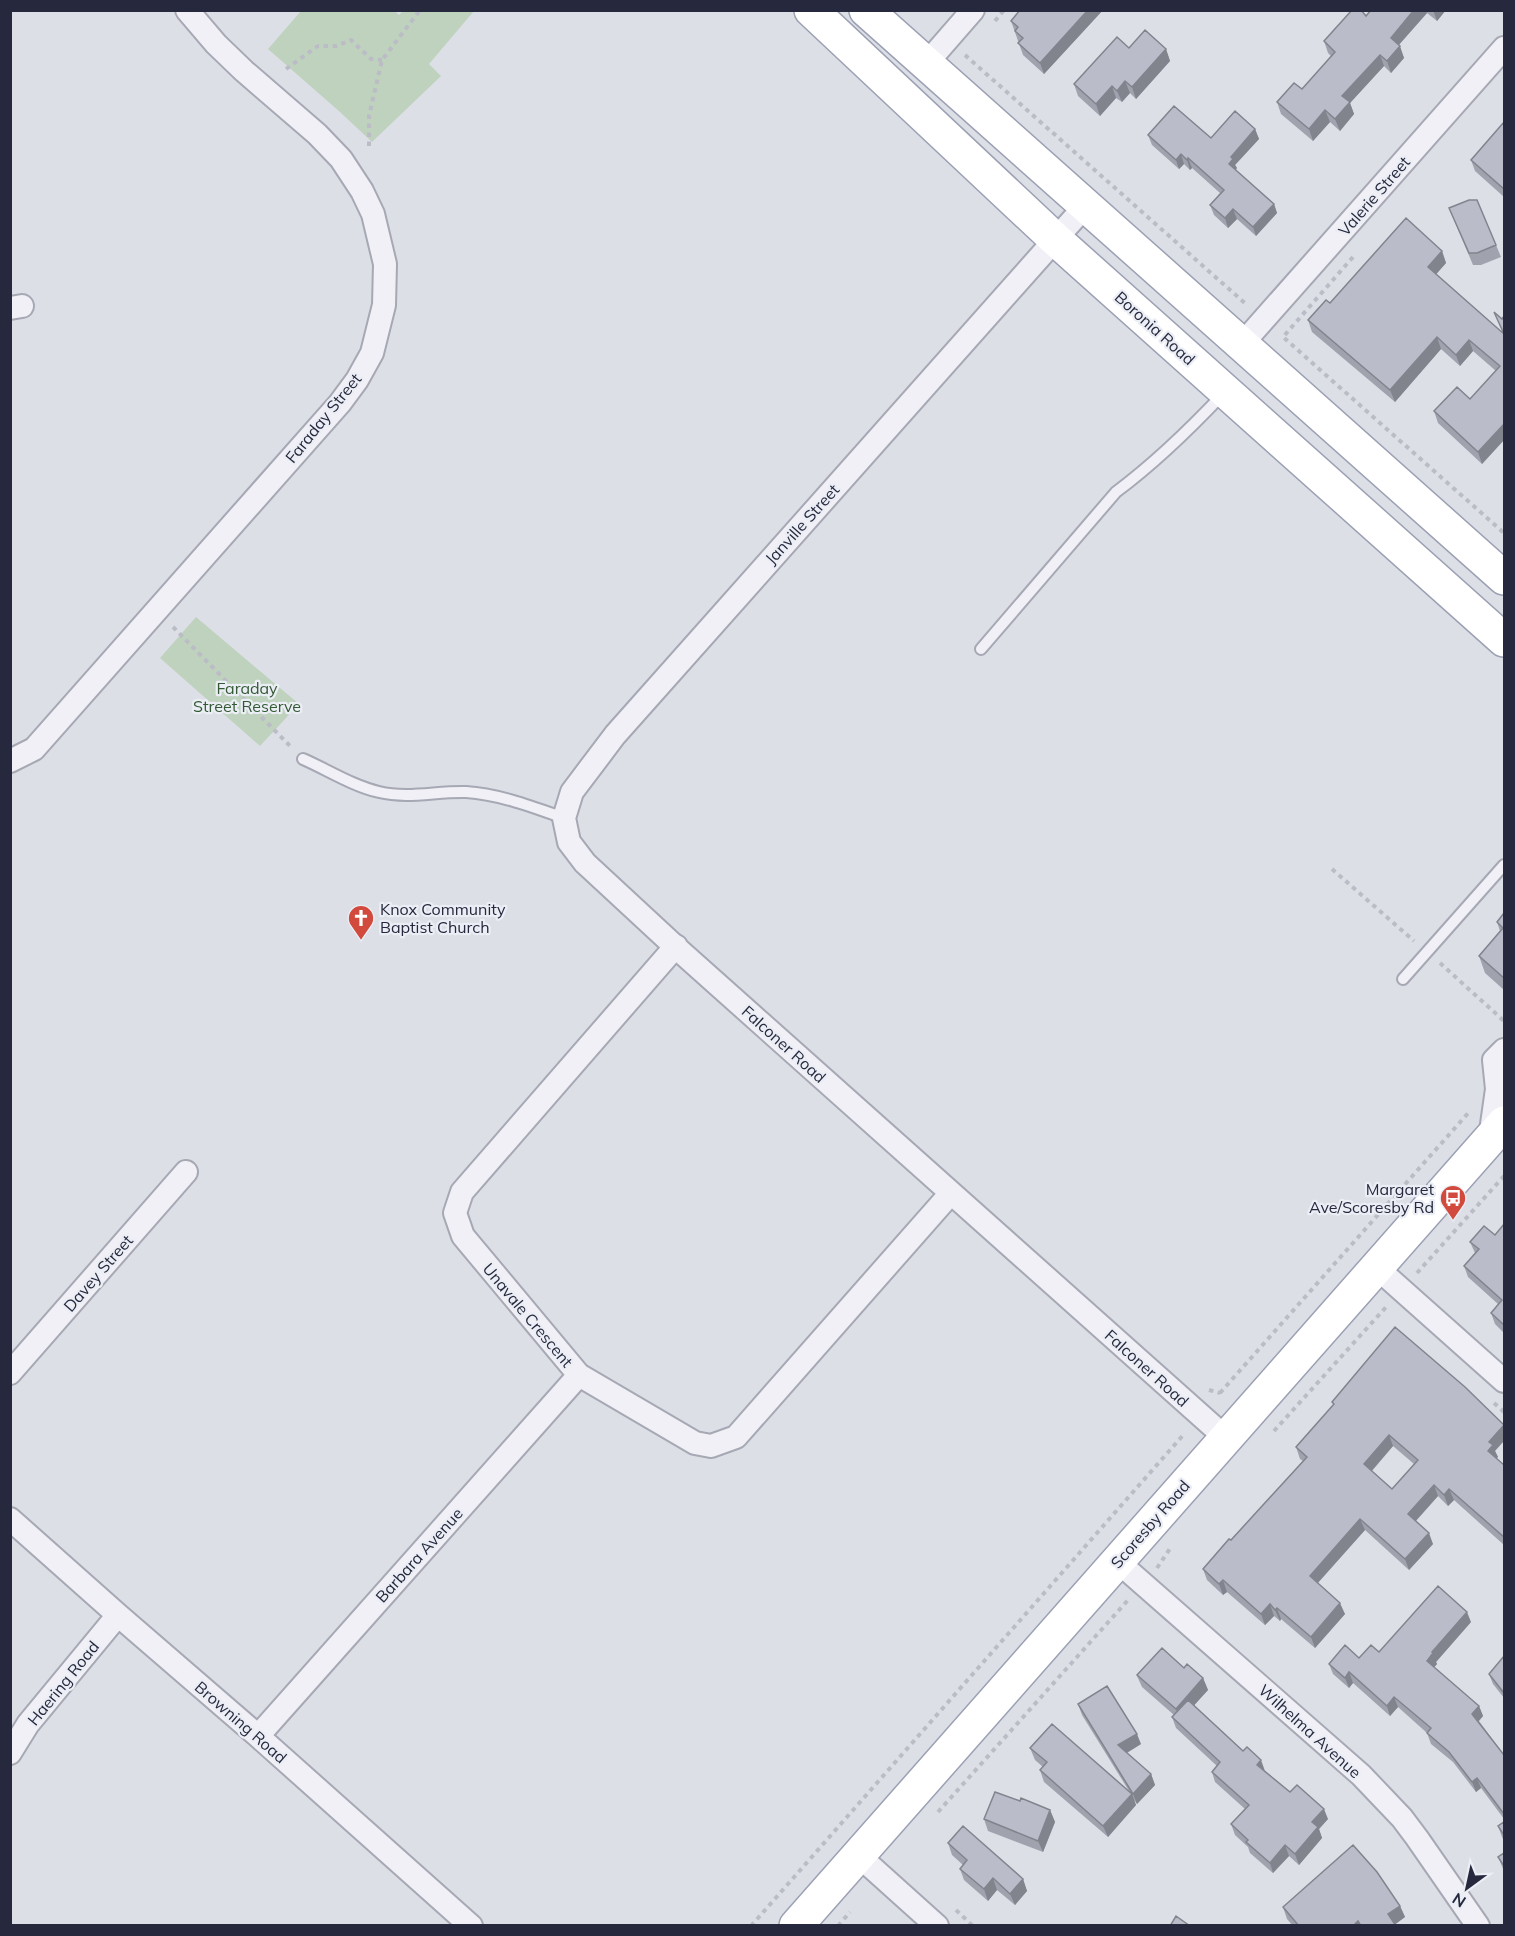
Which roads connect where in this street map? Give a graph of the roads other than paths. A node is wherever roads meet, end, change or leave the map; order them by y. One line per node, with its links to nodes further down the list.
1 (187, 10): 15 (street, Faraday Street)
2 (811, 10): 8 (main road, Boronia Road)
3 (866, 10): 6 (main road)
4 (973, 10): 6 (street)
5 (1504, 48): 9 (street, Valerie Street)
6 (927, 64): 7 (main road)
7 (1086, 205): 8 (street, Janville Street); 9 (main road)
8 (1055, 239): 10 (main road, Boronia Road); 16 (street, Janville Street)
9 (1243, 343): 11 (main road)
10 (1225, 391): 12 (main road, Boronia Road); 13 (lane)
11 (1504, 578)
12 (1504, 640)
13 (981, 649)
14 (303, 759): 16 (lane)
15 (10, 761)
16 (564, 818): 18 (street, Falconer Road)
17 (1504, 865): 19 (lane)
18 (676, 946): 23 (street, Falconer Road); 26 (street, Unavale Crescent)
19 (1403, 979)
20 (1504, 1050): 21 (street)
21 (1497, 1130): 24 (main road, Scoresby Road)
22 (186, 1172): 25 (street, Davey Street)
23 (951, 1193): 26 (street, Unavale Crescent); 28 (street, Falconer Road)
24 (1376, 1267): 27 (street); 28 (main road, Scoresby Road)
25 (10, 1373)
26 (579, 1375): 32 (street, Barbara Avenue)
27 (1504, 1381)
28 (1226, 1438): 30 (main road, Scoresby Road)
29 (10, 1519): 31 (street, Browning Road)
30 (1117, 1561): 34 (main road, Scoresby Road); 38 (street, Wilhelma Avenue)
31 (118, 1615): 32 (street, Browning Road); 33 (street, Haering Road)
32 (258, 1736): 35 (street, Browning Road)
33 (10, 1753)
34 (858, 1855): 36 (main road, Scoresby Road); 37 (street)
35 (471, 1926)
36 (796, 1926)
37 (937, 1926)
38 (1478, 1926)

